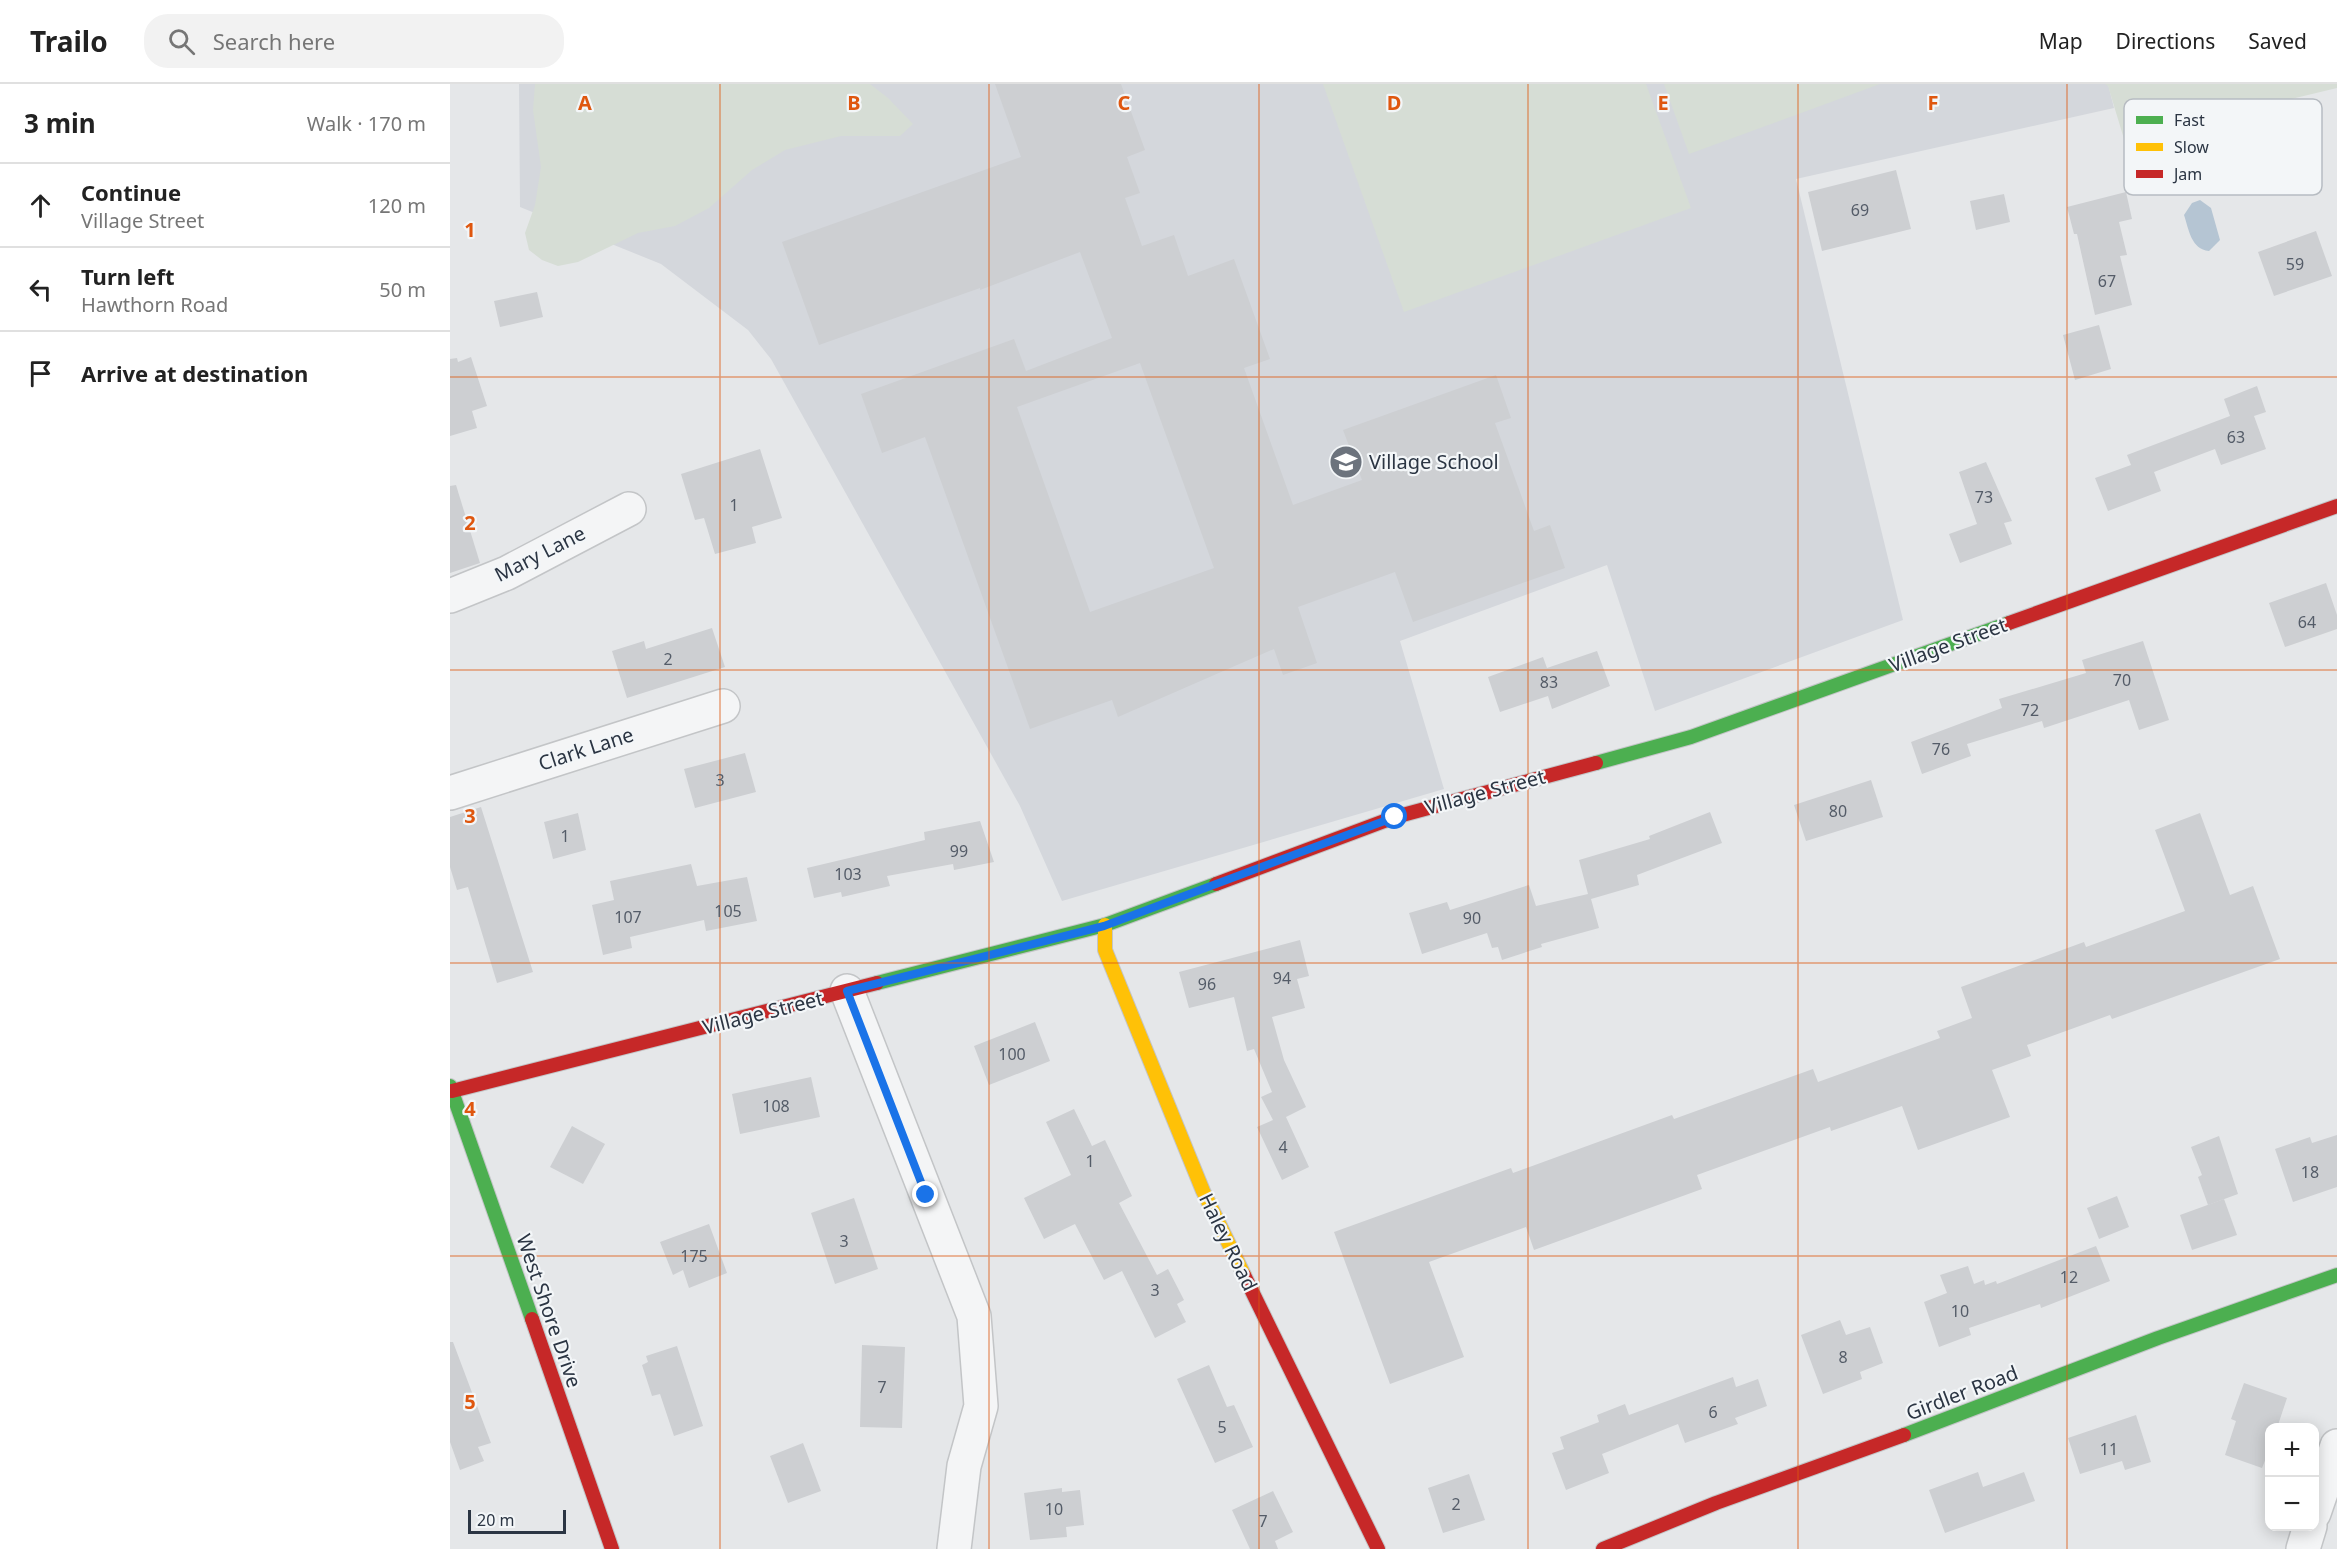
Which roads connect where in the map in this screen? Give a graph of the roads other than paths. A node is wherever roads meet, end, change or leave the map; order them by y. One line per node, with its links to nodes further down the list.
1 (2337, 506): 6 (main road, Village Street)
2 (629, 509): 3 (street, Mary Lane)
3 (450, 596)
4 (723, 706): 5 (street, Clark Lane)
5 (450, 793)
6 (1104, 926): 7 (main road, Village Street); 15 (main road, Haley Road)
7 (847, 991): 8 (main road, Village Street); 14 (street)
8 (451, 1090): 13 (main road, West Shore Drive)
9 (2337, 1275): 16 (main road, Girdler Road)
10 (2337, 1446): 11 (street)
11 (2319, 1498)
12 (2309, 1531): 17 (street)
13 (612, 1549)
14 (954, 1549)
15 (1378, 1549)
16 (1603, 1549)
17 (2303, 1549)

